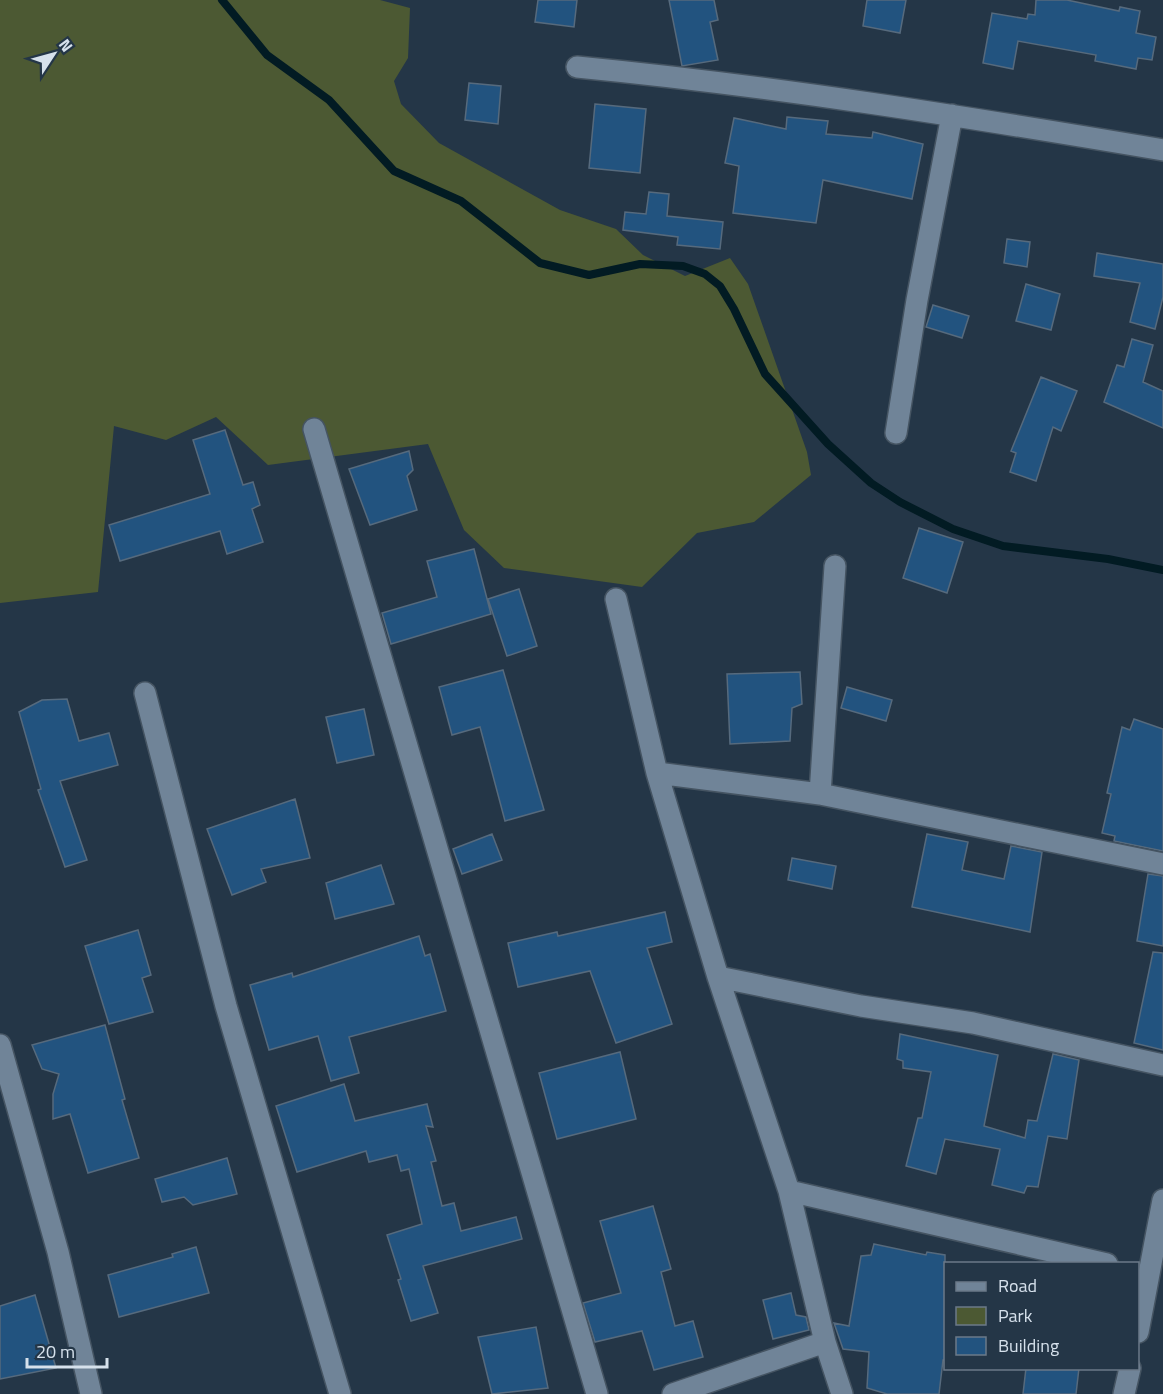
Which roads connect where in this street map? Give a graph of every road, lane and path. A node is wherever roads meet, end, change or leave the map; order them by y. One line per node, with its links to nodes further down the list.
1 (577, 67): 2 (street)
2 (952, 115): 3 (street); 5 (street)
3 (1163, 150)
4 (314, 429): 24 (street)
5 (896, 434)
6 (835, 566): 10 (street)
7 (615, 599): 9 (street)
8 (145, 693): 23 (street)
9 (657, 773): 10 (street); 12 (street)
10 (820, 794): 11 (street)
11 (1163, 864)
12 (718, 977): 14 (street); 15 (street)
13 (0, 1045): 22 (street)
14 (1163, 1065)
15 (789, 1191): 17 (street); 20 (street)
16 (1163, 1200): 18 (street)
17 (1103, 1262)
18 (1150, 1273): 19 (street)
19 (1139, 1323)
20 (825, 1342): 25 (street); 26 (street)
21 (1130, 1370): 27 (street)
22 (91, 1394)
23 (340, 1394)
24 (597, 1394)
25 (673, 1394)
26 (842, 1394)
27 (1124, 1394)

